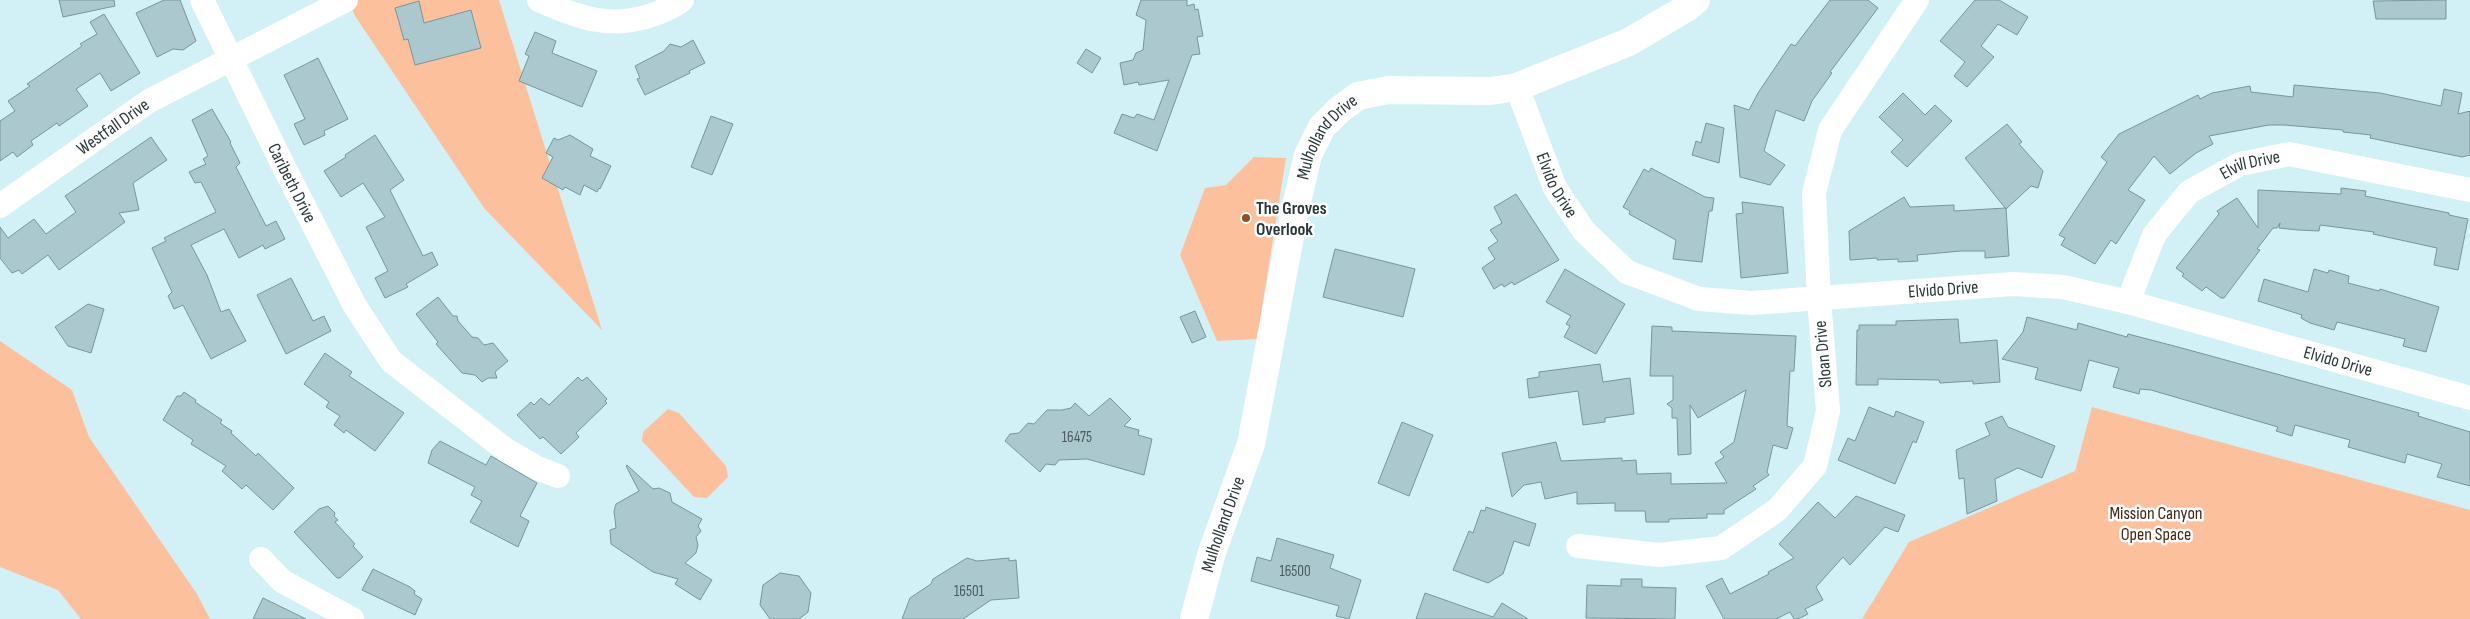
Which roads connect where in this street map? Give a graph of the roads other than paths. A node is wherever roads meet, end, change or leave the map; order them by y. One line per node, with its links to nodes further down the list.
1 (202, 0): 7 (street, Caribeth Drive)
2 (346, 0): 7 (street, Westfall Drive)
3 (539, 0): 4 (street)
4 (682, 0)
5 (1696, 0): 8 (main road, Mulholland Drive)
6 (1918, 0): 11 (street, Sloan Drive)
7 (231, 58): 10 (street, Westfall Drive); 14 (street, Caribeth Drive)
8 (1517, 87): 11 (street, Elvido Drive); 18 (main road, Mulholland Drive)
9 (2470, 190): 12 (street, Elvill Drive)
10 (0, 206)
11 (1819, 299): 12 (street, Elvido Drive); 15 (street, Sloan Drive)
12 (2128, 302): 13 (street, Elvido Drive)
13 (2470, 398)
14 (558, 476)
15 (1578, 546)
16 (261, 559): 17 (street)
17 (352, 619)
18 (1194, 619)

